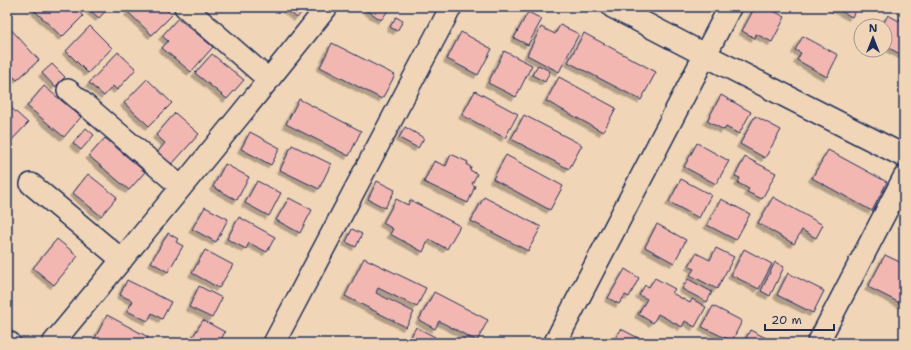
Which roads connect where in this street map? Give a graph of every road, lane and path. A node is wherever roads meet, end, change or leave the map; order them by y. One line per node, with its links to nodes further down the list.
1 (184, 7): 7 (street)
2 (327, 7): 7 (street)
3 (451, 7): 17 (street)
4 (613, 7): 6 (street)
5 (730, 7): 6 (street)
6 (705, 55): 9 (street); 18 (street)
7 (269, 80): 12 (street)
8 (68, 90): 12 (street)
9 (904, 156)
10 (904, 177): 19 (street)
11 (31, 184): 13 (street)
12 (181, 187): 13 (street)
13 (122, 260): 16 (street)
14 (7, 342): 15 (street)
15 (10, 343)
16 (53, 343)
17 (274, 343)
18 (555, 343)
19 (818, 343)

